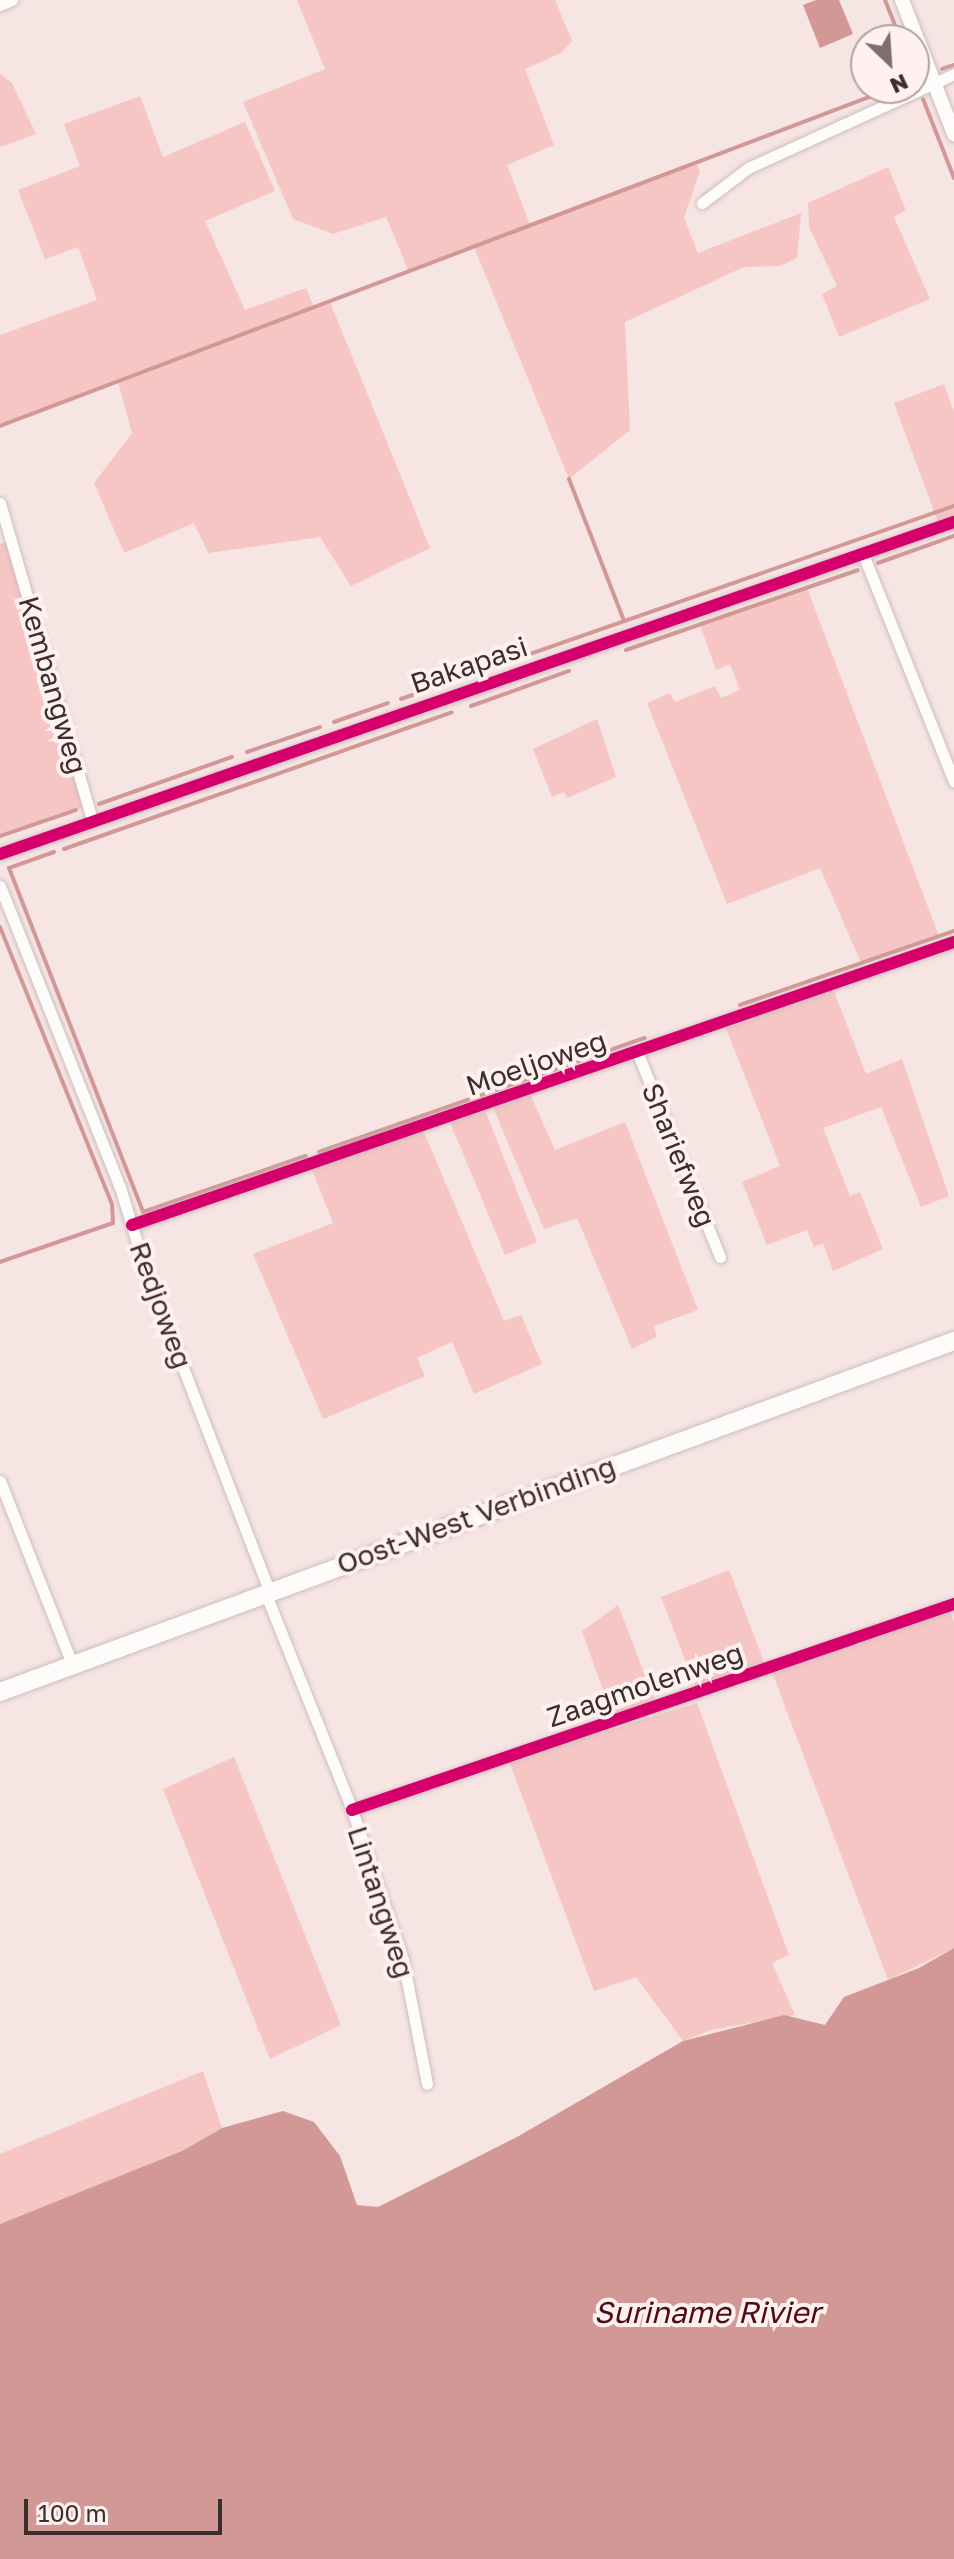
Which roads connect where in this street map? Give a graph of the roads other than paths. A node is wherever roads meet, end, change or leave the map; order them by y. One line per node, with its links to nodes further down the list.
1 (12, 0): 3 (street)
2 (902, 0): 5 (street)
3 (0, 5)
4 (954, 74): 5 (street)
5 (934, 82): 6 (street); 7 (street)
6 (954, 134)
7 (702, 203)
8 (0, 503): 12 (street, Kembangweg)
9 (954, 522): 10 (street, Bakapasi)
10 (863, 554): 11 (street); 12 (street, Bakapasi)
11 (954, 782)
12 (92, 820): 13 (street, Bakapasi)
13 (0, 854)
14 (0, 886): 17 (street, Redjoweg)
15 (954, 942): 16 (street, Moeljoweg)
16 (638, 1054): 17 (street, Moeljoweg); 18 (street, Shariefweg)
17 (132, 1225): 21 (street, Redjoweg)
18 (720, 1257)
19 (954, 1341): 21 (main road, Oost-West Verbinding)
20 (0, 1481): 23 (street)
21 (267, 1591): 23 (main road, Oost-West Verbinding); 25 (street, Lintangweg)
22 (954, 1604): 25 (street, Zaagmolenweg)
23 (72, 1664): 24 (main road, Oost-West Verbinding)
24 (0, 1692)
25 (352, 1810): 26 (street, Lintangweg)
26 (427, 2084)

